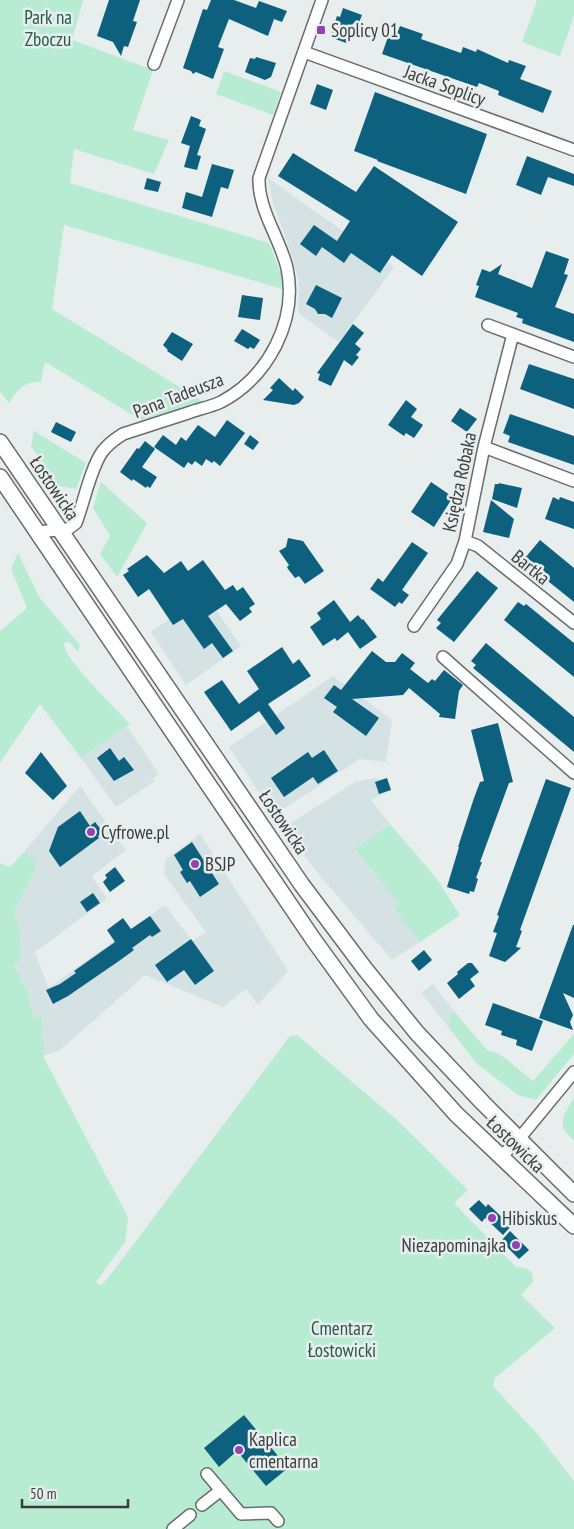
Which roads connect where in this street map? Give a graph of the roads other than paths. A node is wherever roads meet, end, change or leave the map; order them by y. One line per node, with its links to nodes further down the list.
1 (178, 0): 4 (street)
2 (322, 0): 3 (street, Pana Tadeusza)
3 (304, 52): 5 (street, Jacka Soplicy); 13 (street, Pana Tadeusza)
4 (154, 64)
5 (574, 150)
6 (488, 325): 7 (street)
7 (513, 334): 8 (street); 10 (street, Księdza Robaka)
8 (574, 357)
9 (0, 442): 13 (main road, Łostowicka)
10 (484, 447): 12 (street); 15 (street, Księdza Robaka)
11 (0, 478): 14 (main road, Łostowicka)
12 (574, 481)
13 (60, 530): 14 (street); 21 (main road, Łostowicka)
14 (37, 532): 22 (main road, Łostowicka)
15 (465, 541): 16 (street, Bartka); 17 (street, Księdza Robaka)
16 (574, 623)
17 (414, 626)
18 (442, 657): 19 (street)
19 (574, 773)
20 (574, 1072): 21 (street)
21 (518, 1139): 22 (street); 23 (main road, Łostowicka)
22 (501, 1157): 24 (main road, Łostowicka)
23 (574, 1194)
24 (574, 1226)
25 (207, 1474): 26 (street)
26 (221, 1490): 27 (street); 29 (street)
27 (202, 1505)
28 (190, 1515): 30 (street)
29 (278, 1521)
30 (173, 1529)

